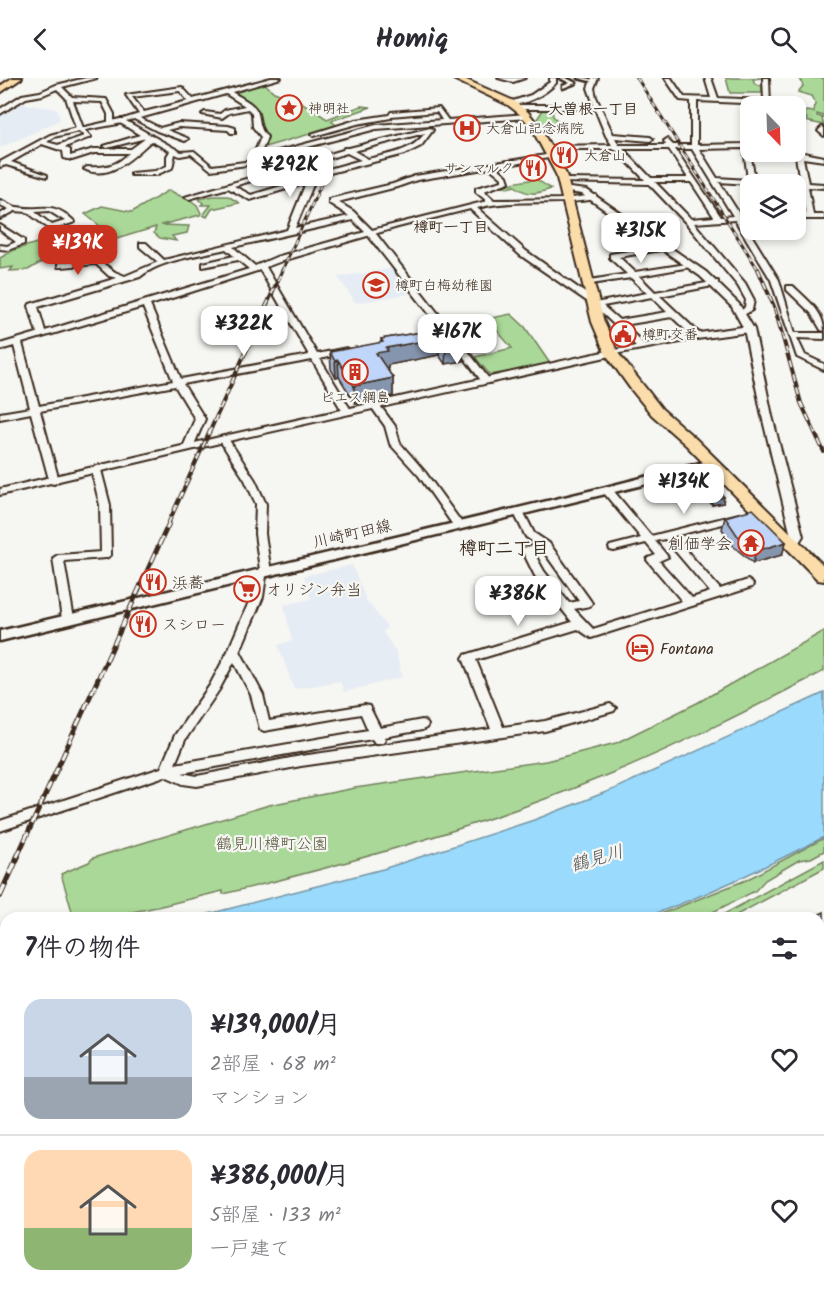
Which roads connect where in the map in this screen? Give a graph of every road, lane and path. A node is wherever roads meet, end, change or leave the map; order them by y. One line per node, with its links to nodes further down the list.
1 (11, 78): 16 (main road)
2 (18, 78): 19 (main road)
3 (59, 78): 17 (street)
4 (94, 78): 17 (street)
5 (278, 78): 22 (street)
6 (455, 78): 29 (main road)
7 (501, 78): 8 (street)
8 (522, 78)
9 (553, 78): 29 (street)
10 (562, 78): 18 (street)
11 (580, 78): 15 (street)
12 (668, 78): 25 (street)
13 (708, 78): 26 (street)
14 (766, 78): 23 (street)
15 (594, 79): 31 (street)
16 (0, 85)
17 (58, 86): 24 (street); 32 (street)
18 (564, 87)
19 (0, 90)
20 (137, 90): 21 (street)
21 (150, 92): 27 (street); 34 (street)
22 (227, 92): 27 (street); 30 (street)
23 (767, 96)
24 (70, 99): 39 (street); 41 (street)
25 (694, 100): 26 (street); 53 (street)
26 (715, 100): 28 (street)
27 (191, 101): 34 (street)
28 (740, 102)
29 (514, 105): 31 (street); 35 (main road)
30 (251, 107): 33 (street); 56 (street)
31 (597, 107): 45 (street)
32 (0, 112)
33 (205, 114)
34 (142, 115): 36 (street)
35 (527, 116): 38 (street); 59 (main road)
36 (134, 117): 37 (street); 42 (street)
37 (120, 121): 39 (street); 44 (street)
38 (446, 122): 40 (street); 46 (street)
39 (111, 123): 41 (street)
40 (428, 127): 48 (street); 57 (street); 67 (street)
41 (80, 129): 50 (street); 54 (street)
42 (161, 130): 43 (street); 47 (street)
43 (233, 132)
44 (148, 136): 58 (street); 60 (street); 61 (street)
45 (609, 136): 52 (street); 55 (street)
46 (301, 138)
47 (185, 139)
48 (329, 139): 57 (street); 65 (street)
49 (290, 141): 56 (street)
50 (41, 142): 54 (street); 66 (street)
51 (740, 144): 53 (street)
52 (670, 146): 53 (street); 55 (street); 75 (street)
53 (694, 146): 76 (street)
54 (59, 147): 63 (street)
55 (617, 147): 59 (street); 77 (street)
56 (257, 150): 65 (street)
57 (349, 150): 67 (street); 71 (street)
58 (174, 151): 65 (street); 72 (street)
59 (550, 152): 69 (street); 82 (main road)
60 (98, 153): 61 (street); 63 (street)
61 (132, 154): 70 (street)
62 (806, 155): 64 (street)
63 (72, 158): 68 (street)
64 (824, 159)
65 (257, 160): 71 (street)
66 (4, 161): 73 (street)
67 (367, 161): 74 (street)
68 (64, 163)
69 (493, 167): 86 (street); 91 (street)
70 (87, 169)
71 (279, 170): 74 (street); 80 (street)
72 (134, 174)
73 (45, 176)
74 (302, 180): 80 (street); 100 (street)
75 (692, 180): 77 (street); 96 (street)
76 (716, 180): 78 (street); 92 (street)
77 (651, 181): 82 (street); 97 (street)
78 (740, 181)
79 (806, 184): 81 (street)
80 (228, 185): 84 (street)
81 (824, 186)
82 (564, 190): 86 (street); 106 (street); 116 (main road)
83 (806, 195): 94 (street)
84 (189, 197)
85 (0, 202): 88 (street)
86 (492, 202): 87 (street)
87 (471, 206): 101 (street); 120 (street)
88 (14, 209): 89 (street); 90 (street)
89 (30, 211): 99 (street); 99 (street)
90 (0, 217)
91 (354, 217): 100 (street); 101 (street)
92 (739, 217): 96 (street); 129 (street)
93 (806, 217): 94 (street)
94 (810, 217): 95 (street)
95 (824, 217)
96 (718, 218): 97 (street)
97 (689, 221): 122 (street)
98 (0, 227): 104 (street)
99 (52, 227): 102 (street)
100 (290, 231): 105 (street)
101 (370, 232): 112 (street); 126 (street)
102 (51, 238)
103 (143, 246): 108 (street)
104 (0, 247)
105 (228, 247): 107 (street); 108 (street)
106 (664, 247): 111 (street); 113 (street)
107 (240, 257): 110 (street); 112 (street)
108 (162, 262): 114 (street)
109 (61, 265): 114 (street)
110 (206, 265)
111 (690, 265): 113 (street); 115 (street)
112 (258, 268): 119 (street); 137 (street)
113 (633, 276): 116 (street); 118 (street)
114 (123, 278): 127 (street)
115 (715, 283): 118 (street); 122 (street)
116 (587, 284): 120 (main road)
117 (790, 288): 124 (street)
118 (653, 295): 120 (street); 121 (street)
119 (146, 304): 127 (street); 140 (street)
120 (593, 304): 123 (street); 136 (main road)
121 (673, 314): 123 (street); 130 (street)
122 (742, 314): 125 (street)
123 (618, 323): 134 (street)
124 (824, 328)
125 (749, 329): 130 (street); 157 (street)
126 (448, 332): 128 (street); 139 (street)
127 (42, 334): 132 (street)
128 (438, 334)
129 (792, 335): 131 (street); 138 (street)
130 (697, 336): 134 (street)
131 (824, 336)
132 (17, 342): 133 (street); 142 (street)
133 (0, 347)
134 (642, 347): 136 (street)
135 (360, 349): 137 (street)
136 (612, 353): 139 (street); 147 (main road)
137 (315, 357): 140 (street); 143 (street)
138 (824, 367)
139 (486, 381): 141 (street)
140 (178, 383): 142 (street); 146 (street)
141 (375, 405): 143 (street); 154 (street)
142 (36, 410): 144 (street); 149 (street)
143 (347, 412): 145 (street)
144 (0, 416)
145 (224, 439): 146 (street); 160 (street)
146 (188, 447): 148 (street)
147 (712, 464): 150 (main road, 川崎町田線); 153 (main road)
148 (96, 470): 149 (street); 166 (street)
149 (54, 481): 151 (street)
150 (608, 491): 152 (main road, 川崎町田線); 156 (street)
151 (0, 492)
152 (518, 511): 154 (main road, 川崎町田線); 158 (street)
153 (761, 513): 155 (street); 157 (main road)
154 (459, 526): 160 (main road, 川崎町田線)
155 (667, 535): 156 (street); 163 (street)
156 (650, 540): 159 (street); 164 (street)
157 (792, 544): 161 (main road)
158 (546, 548): 165 (street); 165 (street)
159 (614, 548)
160 (264, 573): 166 (main road, 川崎町田線); 169 (street)
161 (824, 576)
162 (748, 584): 163 (street)
163 (717, 594): 164 (street)
164 (690, 603): 167 (street)
165 (566, 607): 167 (street)
166 (68, 619): 168 (main road, 川崎町田線)
167 (580, 624): 173 (street)
168 (0, 636)
169 (234, 651): 172 (street); 175 (street)
170 (610, 708): 173 (street)
171 (422, 725): 172 (street)
172 (377, 734): 174 (street); 175 (street)
173 (500, 734): 174 (street)
174 (381, 750): 175 (street)
175 (166, 771): 176 (street)
176 (0, 826)

